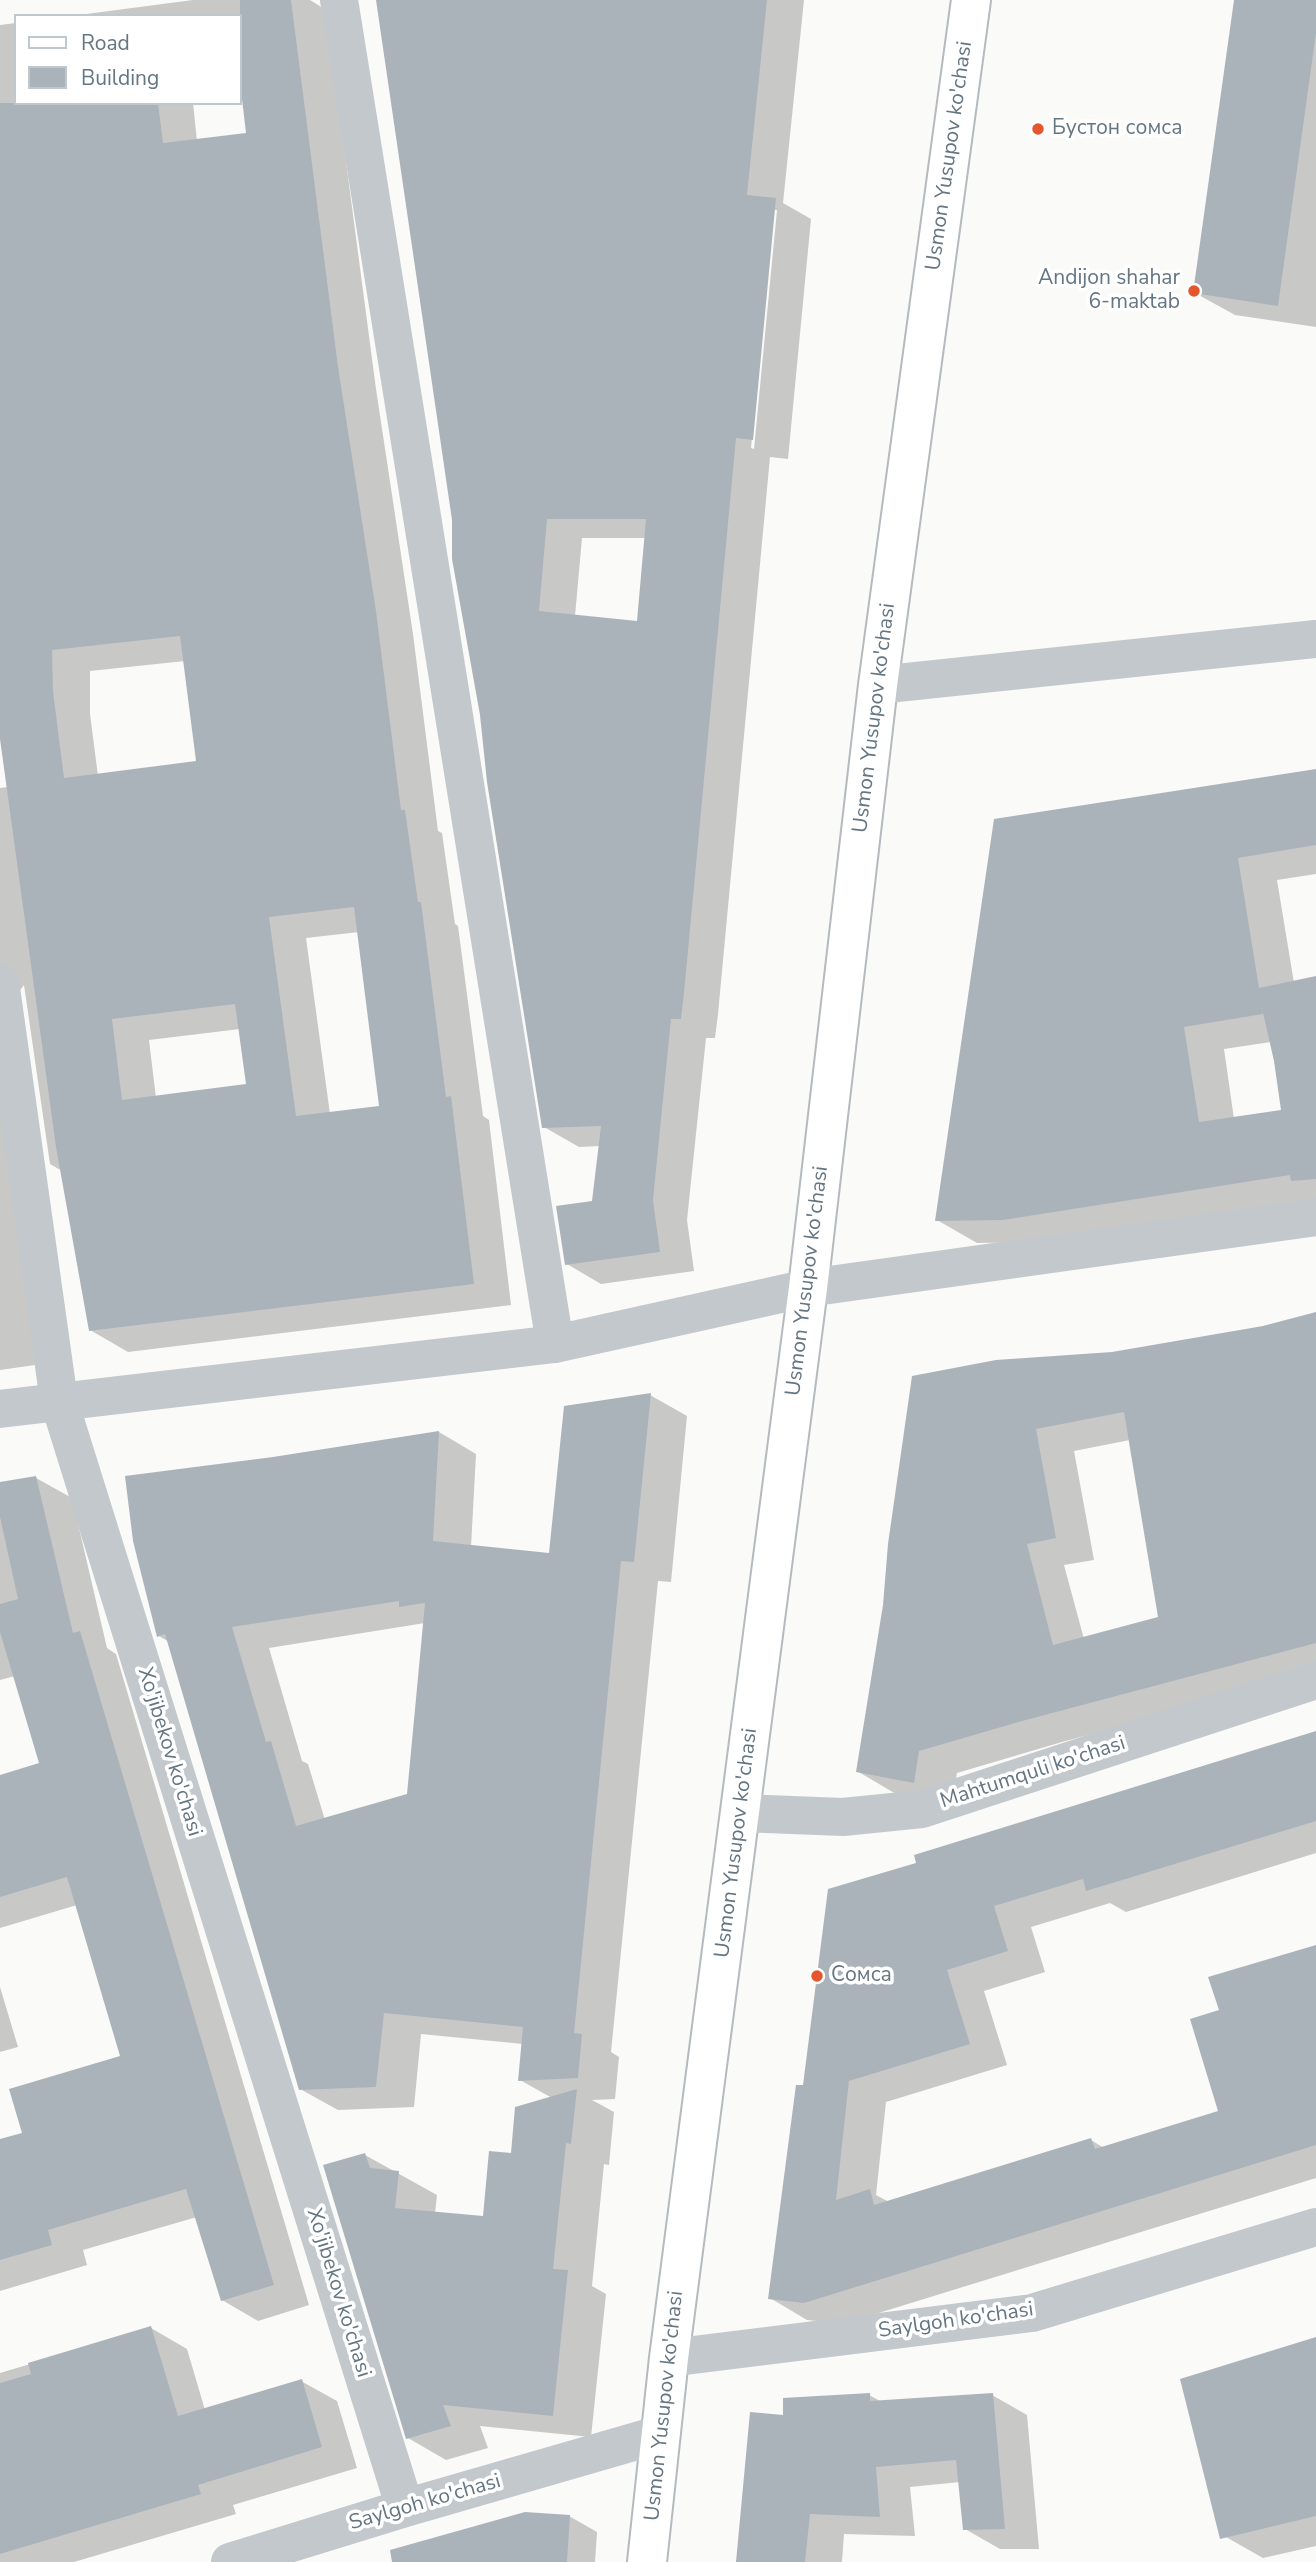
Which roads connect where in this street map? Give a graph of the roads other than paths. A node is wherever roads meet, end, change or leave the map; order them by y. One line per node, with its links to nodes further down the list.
1 (339, 0): 8 (street)
2 (971, 0): 4 (main road, Usmon Yusupov ko'chasi)
3 (1316, 639): 4 (street)
4 (878, 685): 7 (main road, Usmon Yusupov ko'chasi)
5 (0, 981): 9 (street, Xo'jibekov ko'chasi)
6 (1316, 1217): 7 (street)
7 (808, 1288): 8 (street); 12 (main road, Usmon Yusupov ko'chasi)
8 (555, 1344): 9 (street)
9 (59, 1401): 10 (street); 16 (street, Xo'jibekov ko'chasi)
10 (0, 1409)
11 (1316, 1680): 12 (street, Mahtumquli ko'chasi)
12 (741, 1813): 14 (main road, Usmon Yusupov ko'chasi)
13 (1316, 2227): 14 (street, Saylgoh ko'chasi)
14 (669, 2358): 15 (main road, Usmon Yusupov ko'chasi)
15 (660, 2434): 16 (street, Saylgoh ko'chasi); 18 (main road, Usmon Yusupov ko'chasi)
16 (405, 2508): 17 (street, Saylgoh ko'chasi)
17 (230, 2562)
18 (648, 2562)

